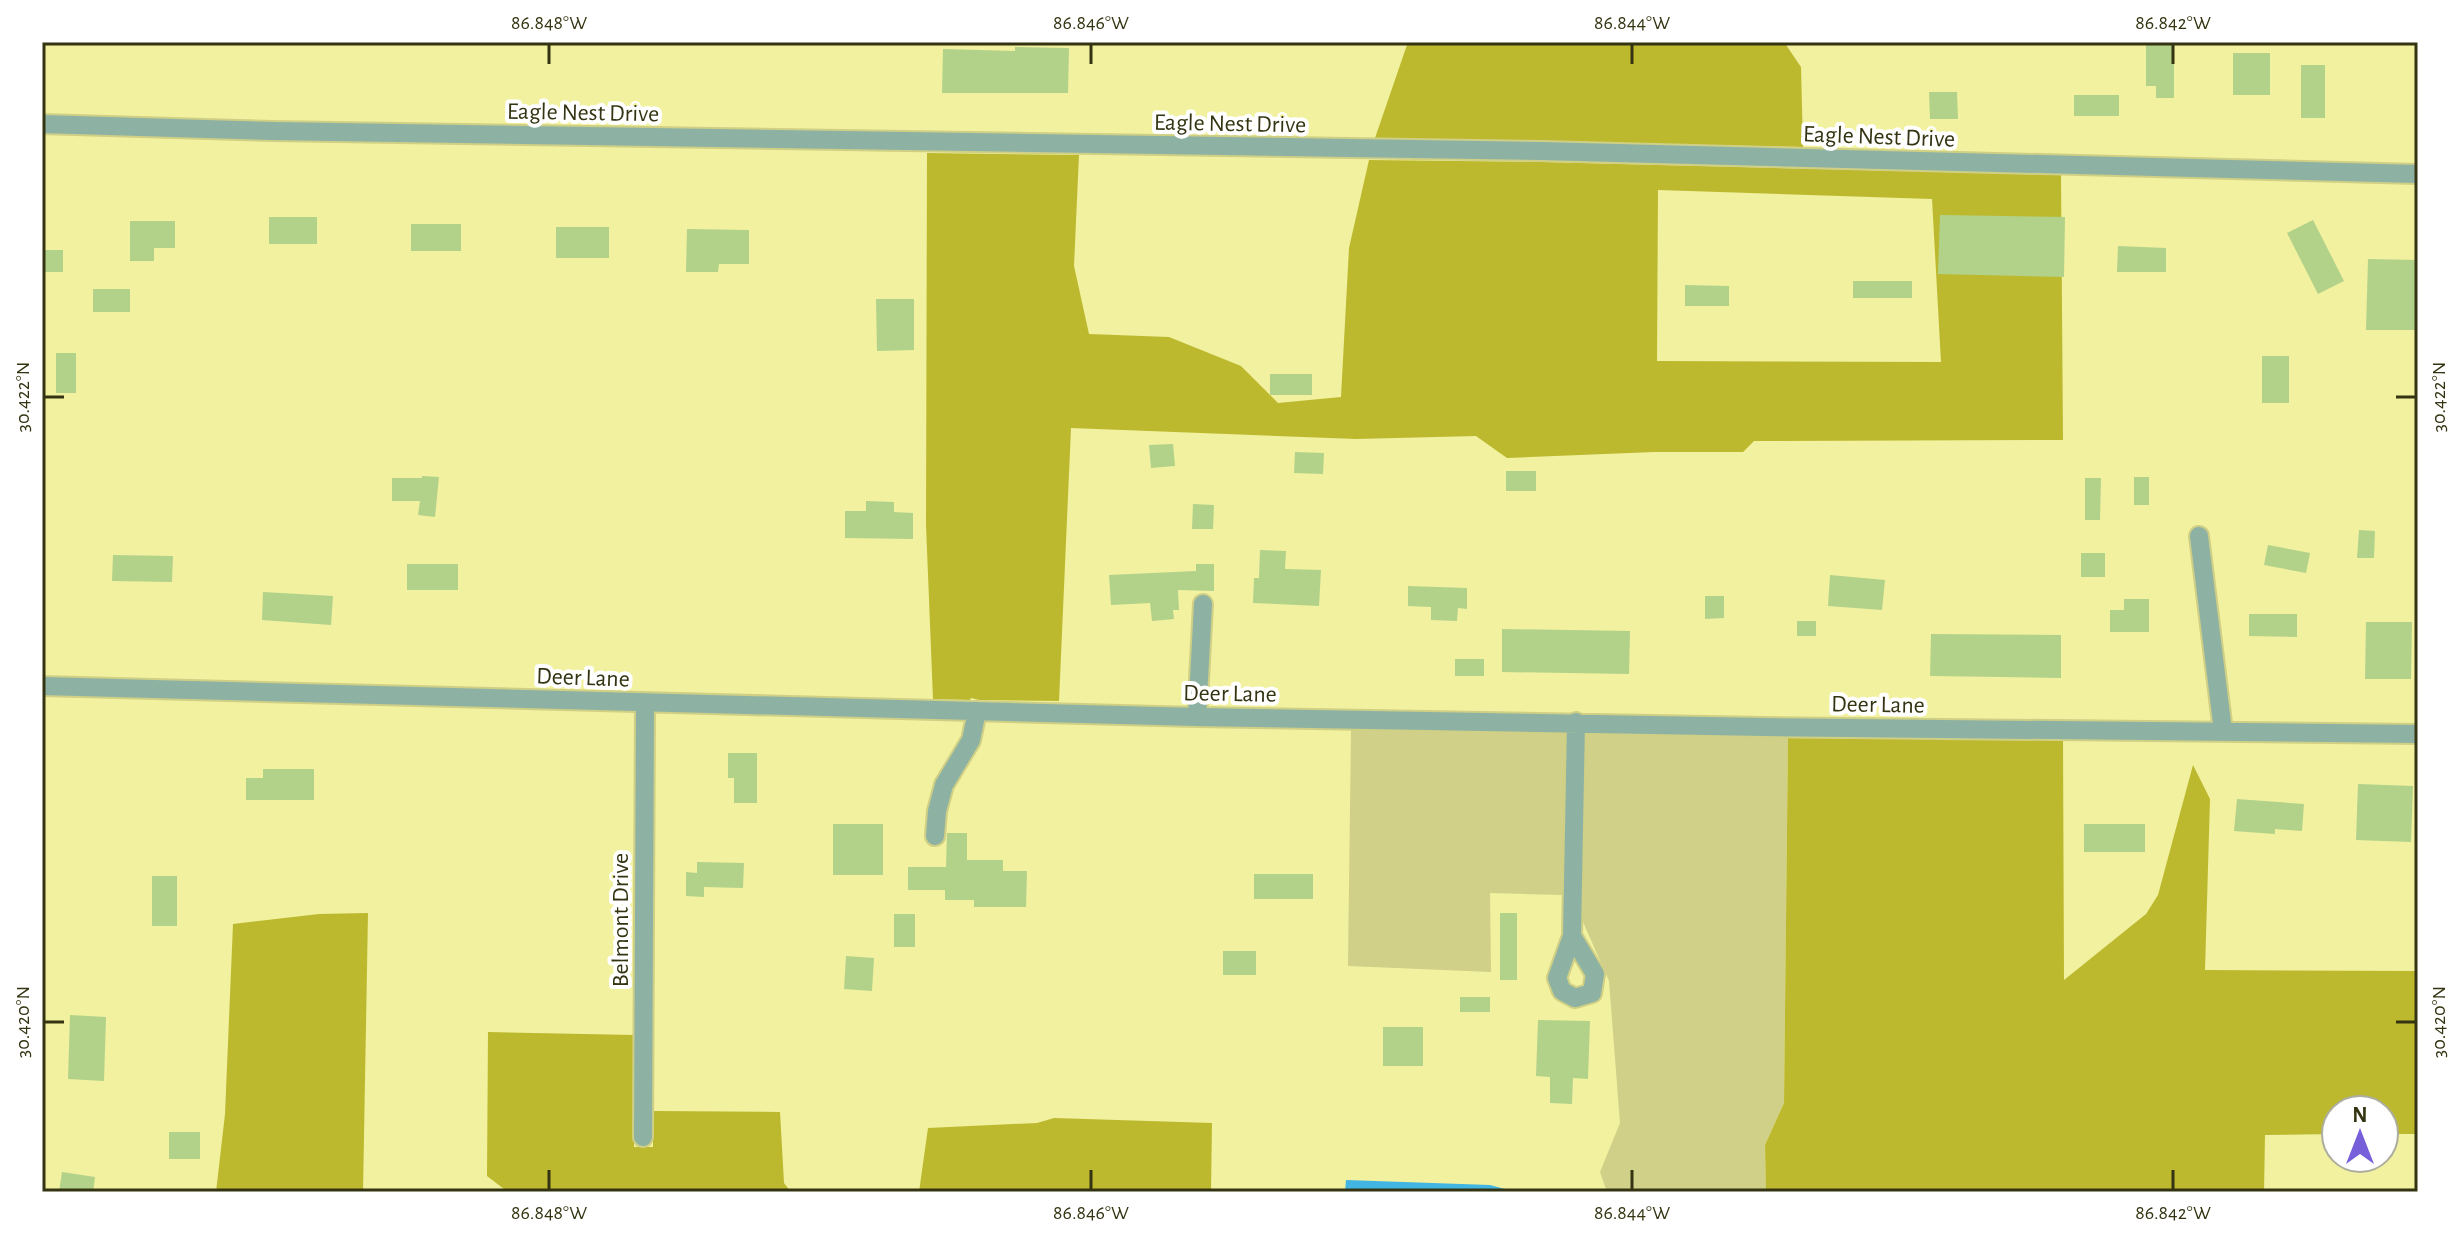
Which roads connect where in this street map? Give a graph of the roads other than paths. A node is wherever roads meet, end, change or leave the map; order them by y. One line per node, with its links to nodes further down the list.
1 (42, 124): 2 (street, Eagle Nest Drive)
2 (2418, 174)
3 (2199, 536): 10 (street)
4 (1203, 604): 8 (street)
5 (42, 686): 6 (street, Deer Lane)
6 (645, 703): 7 (street, Deer Lane); 14 (street, Belmont Drive)
7 (977, 711): 8 (street, Deer Lane); 12 (street)
8 (1197, 717): 9 (street, Deer Lane)
9 (1576, 722): 10 (street, Deer Lane); 13 (street)
10 (2223, 731): 11 (street, Deer Lane)
11 (2418, 734)
12 (935, 836)
13 (1572, 936)
14 (643, 1137)

